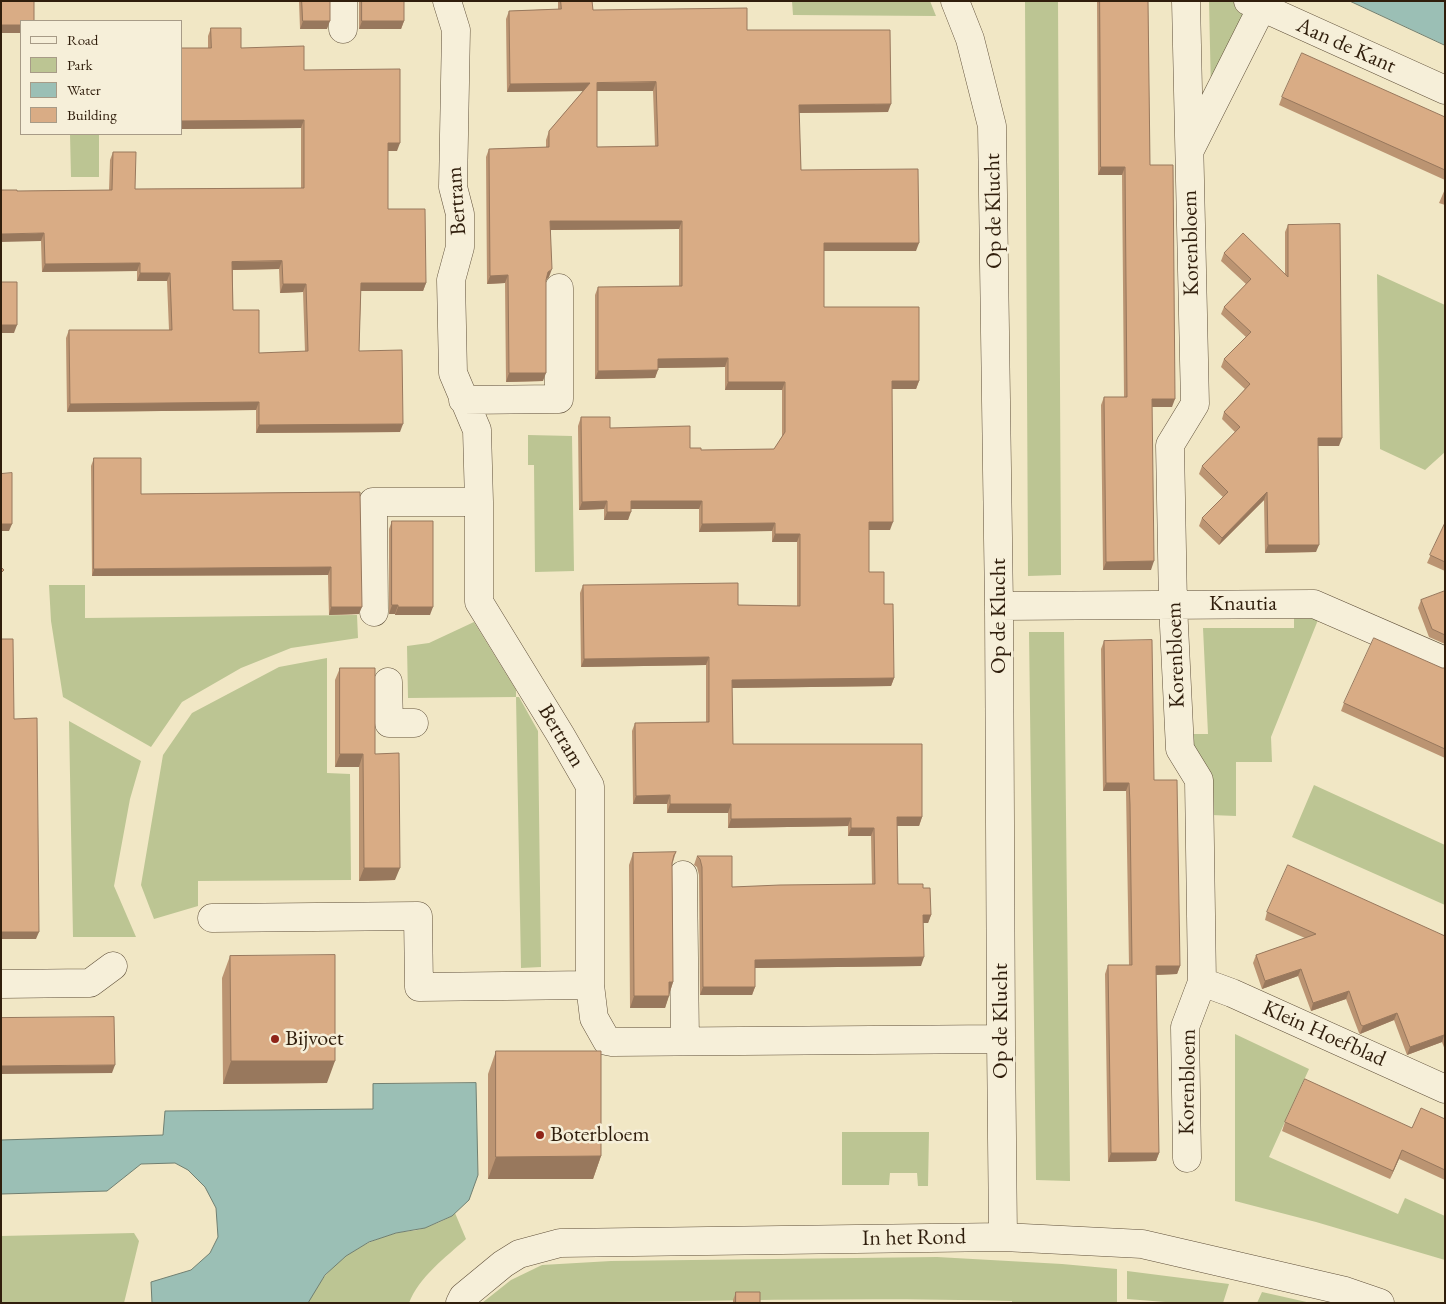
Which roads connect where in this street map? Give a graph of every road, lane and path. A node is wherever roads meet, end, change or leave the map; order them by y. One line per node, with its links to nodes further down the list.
1 (343, 1): 6 (street)
2 (447, 1): 10 (street, Bertram)
3 (955, 1): 13 (street, Op de Klucht)
4 (1186, 1): 8 (street, Korenbloem)
5 (1255, 4): 7 (street, Aan de Kant); 8 (street, Korenbloem)
6 (343, 29)
7 (1445, 90)
8 (1189, 151): 12 (street, Korenbloem)
9 (559, 288): 10 (street)
10 (463, 400): 11 (street, Bertram)
11 (479, 502): 14 (street); 23 (street, Bertram)
12 (1173, 605): 13 (street, Knautia); 15 (street, Knautia); 21 (street, Korenbloem)
13 (999, 606): 24 (street, Op de Klucht)
14 (374, 612)
15 (1445, 661)
16 (388, 682): 17 (street)
17 (414, 723)
18 (683, 876): 25 (street)
19 (212, 918): 23 (street)
20 (114, 966): 22 (street)
21 (1202, 982): 26 (street, Klein Hoefblad); 27 (street, Korenbloem)
22 (1, 984)
23 (590, 985): 25 (street)
24 (1001, 1039): 25 (street); 28 (street, Op de Klucht)
25 (685, 1041)
26 (1445, 1089)
27 (1187, 1158)
28 (1003, 1237): 29 (street, In het Rond); 30 (street, In het Rond)
29 (460, 1303)
30 (1380, 1303)

